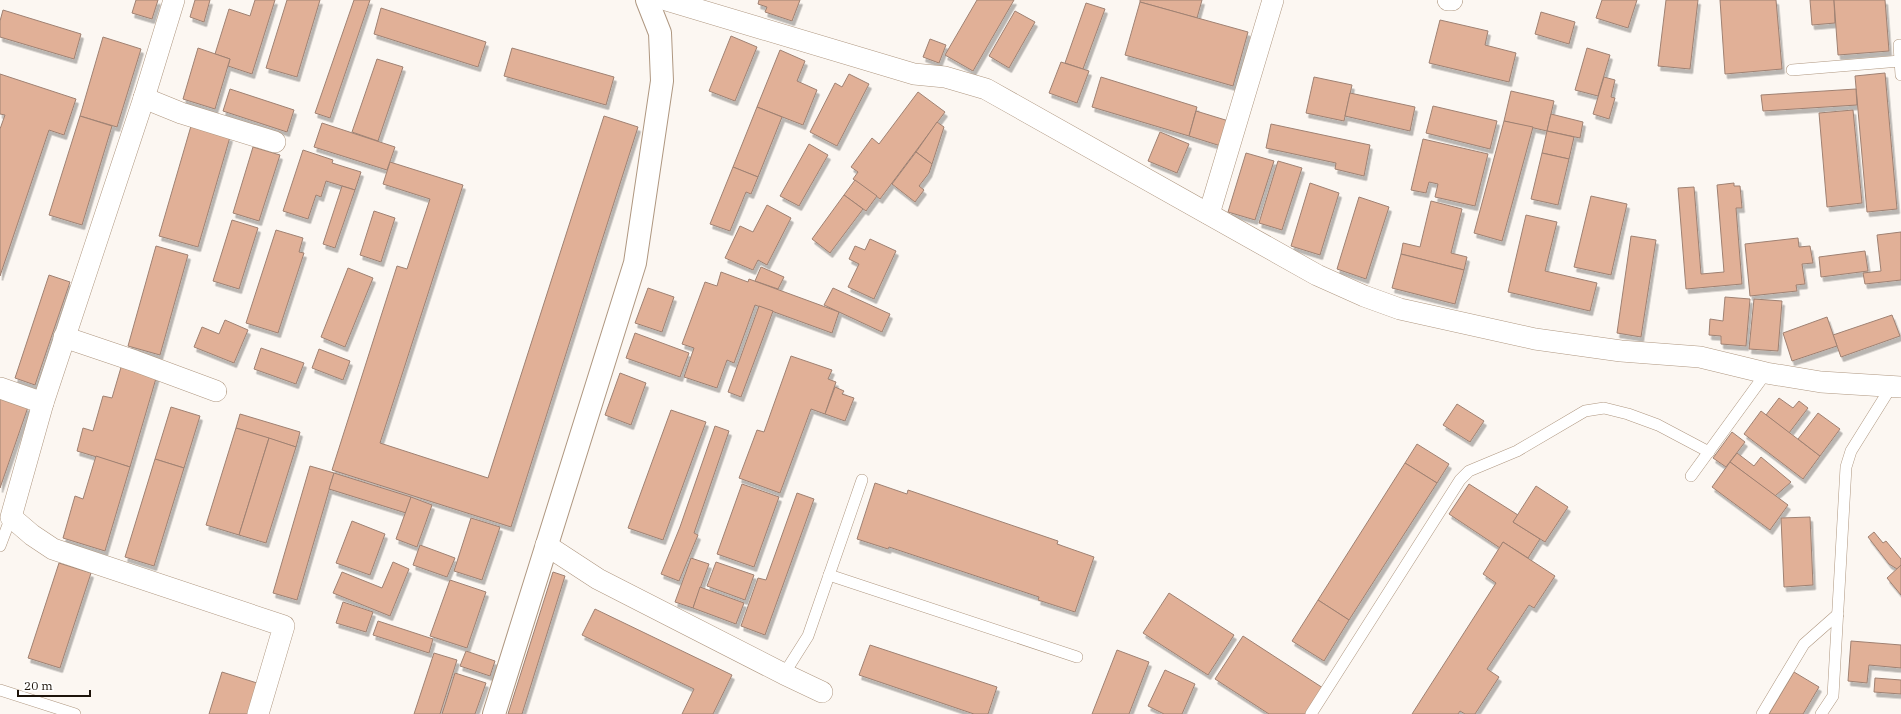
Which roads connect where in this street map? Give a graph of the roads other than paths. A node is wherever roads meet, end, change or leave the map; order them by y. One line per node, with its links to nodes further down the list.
1 (174, 0): 11 (street)
2 (647, 0): 25 (street)
3 (666, 0): 13 (street)
4 (1273, 0): 13 (street)
5 (1448, 0): 6 (street)
6 (1452, 0)
7 (1901, 45): 8 (lane)
8 (1900, 62): 9 (lane); 10 (lane)
9 (1792, 70)
10 (1901, 75)
11 (144, 98): 12 (street); 14 (street)
12 (275, 142)
13 (1209, 214): 15 (street)
14 (64, 338): 18 (street); 19 (street)
15 (1766, 372): 16 (street); 20 (lane)
16 (1896, 387): 27 (lane)
17 (0, 388): 19 (street)
18 (216, 391)
19 (43, 403): 23 (street)
20 (1709, 452): 21 (lane); 35 (lane)
21 (1692, 476)
22 (862, 480): 26 (lane)
23 (10, 516): 24 (lane); 33 (street)
24 (0, 546)
25 (546, 546): 29 (street); 34 (street)
26 (829, 575): 28 (lane); 29 (lane)
27 (1838, 614): 36 (lane); 37 (lane)
28 (1077, 657)
29 (784, 674): 31 (street)
30 (0, 690): 32 (lane)
31 (822, 692)
32 (75, 714)
33 (258, 714)
34 (494, 714)
35 (1311, 714)
36 (1762, 714)
37 (1821, 714)

